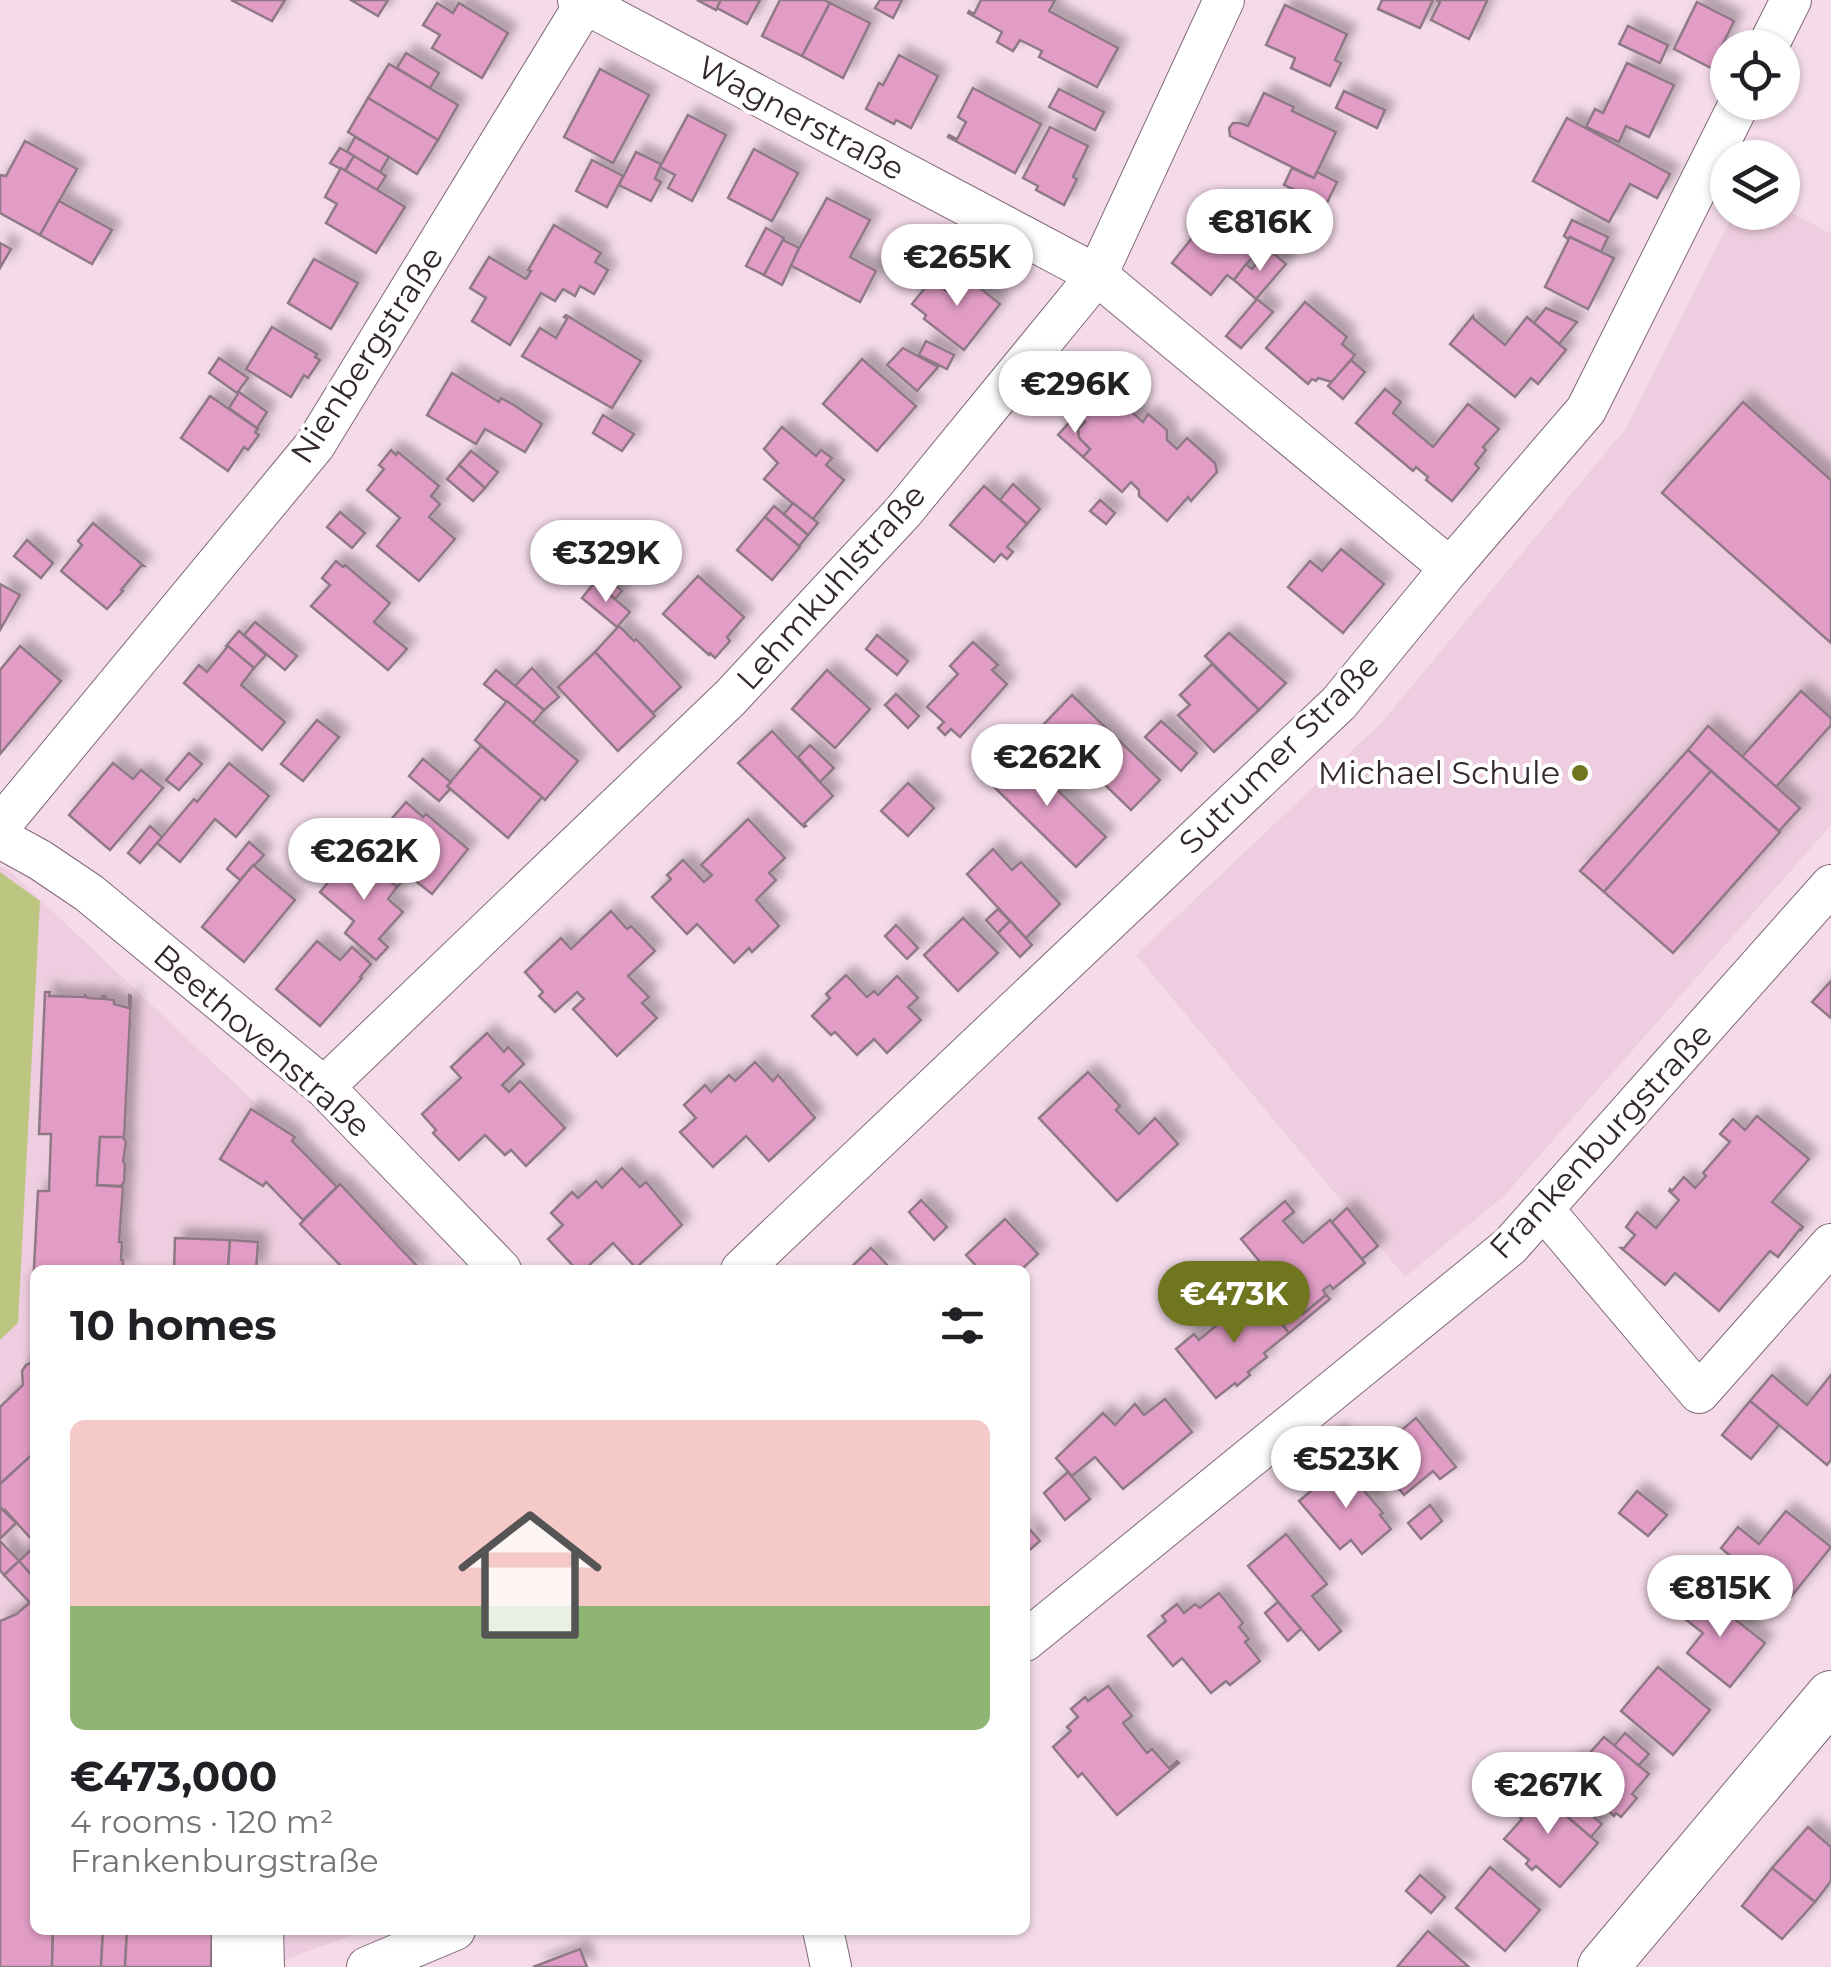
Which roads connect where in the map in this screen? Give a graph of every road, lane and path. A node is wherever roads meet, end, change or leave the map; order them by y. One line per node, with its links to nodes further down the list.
1 (1224, 0): 6 (street, Lehmkuhlstraße)
2 (1791, 0): 4 (street)
3 (583, 1): 6 (street, Wagnerstraße); 8 (street, Nienbergstraße)
4 (1776, 30)
5 (1731, 120): 7 (street, Sutrumer Straße)
6 (1097, 275): 7 (street, Wagnerstraße); 11 (street, Lehmkuhlstraße)
7 (1450, 568): 15 (street, Sutrumer Straße)
8 (0, 826)
9 (0, 838): 11 (street, Beethovenstraße)
10 (1831, 885): 12 (street, Frankenburgstraße)
11 (324, 1087): 14 (street, Beethovenstraße)
12 (1544, 1210): 13 (street); 16 (street, Frankenburgstraße)
13 (1831, 1244)
14 (496, 1265)
15 (746, 1265)
16 (1030, 1637)
17 (1831, 1696): 22 (street)
18 (232, 1935): 23 (street)
19 (263, 1935): 24 (street)
20 (443, 1935): 25 (street)
21 (824, 1935): 26 (street)
22 (1615, 1963)
23 (232, 1967)
24 (264, 1967)
25 (367, 1967)
26 (831, 1967)

